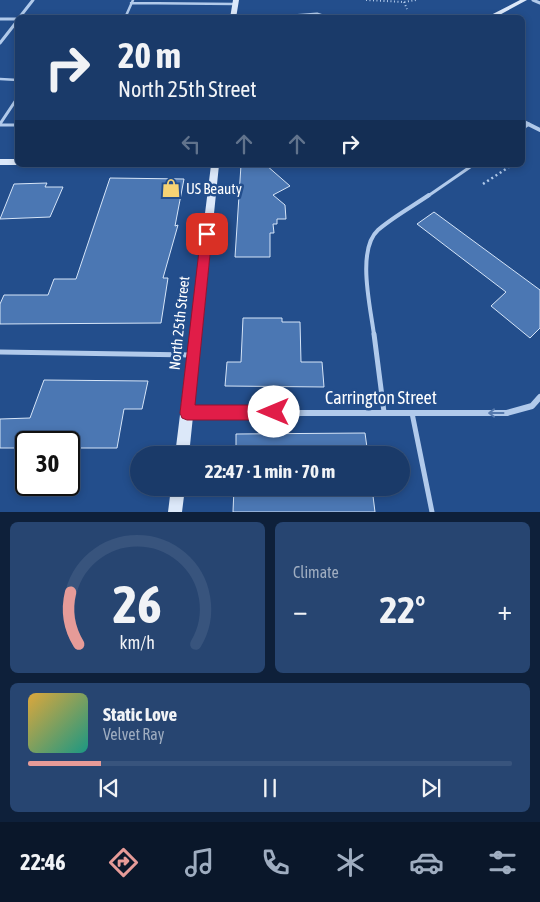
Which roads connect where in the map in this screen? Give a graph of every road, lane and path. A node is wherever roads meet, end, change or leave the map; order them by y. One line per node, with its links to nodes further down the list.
1 (33, 0): 12 (street)
2 (366, 0): 8 (path)
3 (416, 0): 8 (path)
4 (524, 0): 16 (main road)
5 (533, 0): 9 (street)
6 (132, 2): 7 (lane); 13 (lane)
7 (235, 2): 14 (main road)
8 (404, 2): 10 (path)
9 (540, 3)
10 (406, 9)
11 (323, 14): 15 (street)
12 (21, 15)
13 (126, 15)
14 (233, 15)
15 (308, 15)
16 (494, 15)
17 (0, 19): 18 (street)
18 (15, 19)
19 (15, 23): 20 (street)
20 (0, 43)
21 (0, 80): 22 (lane)
22 (15, 80)
23 (15, 102): 26 (lane)
24 (525, 122): 25 (street)
25 (529, 124): 28 (lane); 29 (street)
26 (0, 125): 27 (lane)
27 (15, 125)
28 (525, 127)
29 (540, 130)
30 (0, 162): 31 (main road)
31 (15, 162)
32 (215, 167): 37 (main road, North 25th Street)
33 (470, 167): 39 (lane)
34 (509, 167): 35 (path)
35 (483, 184)
36 (0, 352): 37 (lane)
37 (193, 355): 41 (main road, North 25th Street)
38 (540, 397): 40 (street, Carrington Street, one-way to 40)
39 (384, 412): 40 (street, Carrington Street); 41 (street, Carrington Street)
40 (412, 412): 45 (lane)
41 (187, 413): 42 (main road, North 25th Street)
42 (183, 446)
43 (177, 496): 44 (main road)
44 (175, 512)
45 (432, 512)

